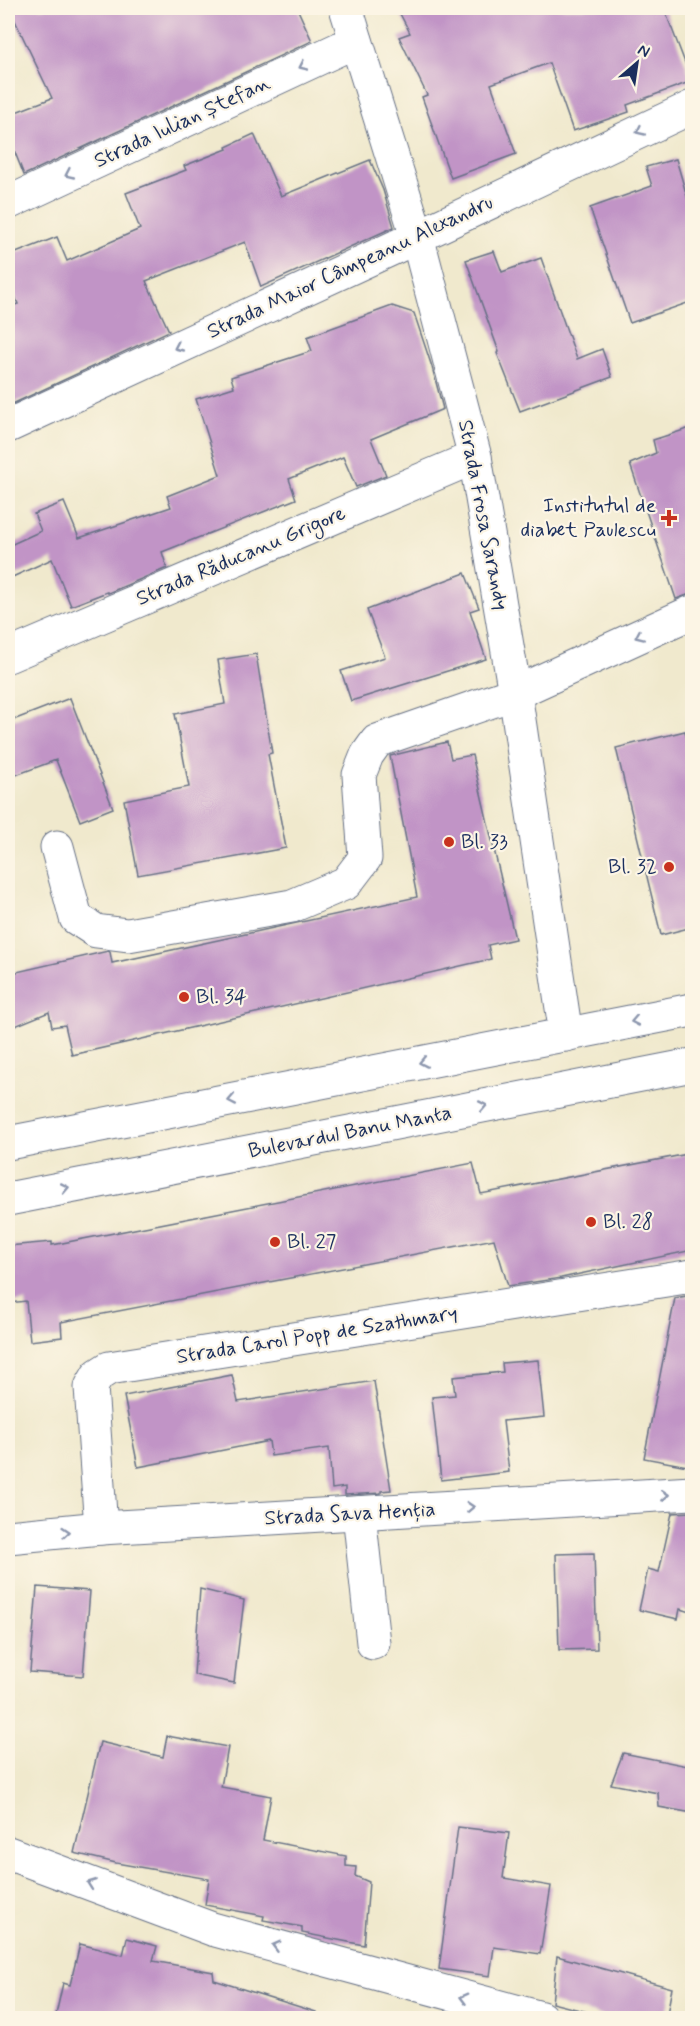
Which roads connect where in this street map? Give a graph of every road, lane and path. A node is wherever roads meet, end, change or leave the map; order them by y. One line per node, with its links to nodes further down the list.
1 (346, 8): 2 (street, Strada Frosa Sarandy)
2 (356, 41): 4 (street, Strada Iulian Ștefan, one-way to 4); 5 (street, Strada Frosa Sarandy)
3 (693, 106): 5 (street, Strada Maior Câmpeanu Alexandru, one-way to 5)
4 (8, 203)
5 (417, 236): 6 (street, Strada Maior Câmpeanu Alexandru, one-way to 6); 7 (street, Strada Frosa Sarandy)
6 (8, 426)
7 (475, 457): 9 (street, Strada Răducanu Grigore); 10 (street, Strada Frosa Sarandy)
8 (693, 612): 10 (street, one-way to 10)
9 (8, 656)
10 (514, 693): 11 (street); 13 (street, Strada Frosa Sarandy)
11 (57, 847)
12 (693, 1010): 13 (street, one-way to 13)
13 (566, 1035): 15 (street, one-way to 15)
14 (693, 1065): 16 (street, Bulevardul Banu Manta, one-way to 14)
15 (8, 1143)
16 (8, 1199)
17 (693, 1276): 20 (street, Strada Carol Popp de Szathmary)
18 (693, 1493): 19 (street, Strada Sava Henția, one-way to 18)
19 (359, 1513): 20 (street, Strada Sava Henția); 22 (street)
20 (101, 1528): 21 (street, Strada Sava Henția, one-way to 20)
21 (8, 1537)
22 (372, 1643)
23 (8, 1853): 24 (street, one-way to 23)
24 (541, 2019)

